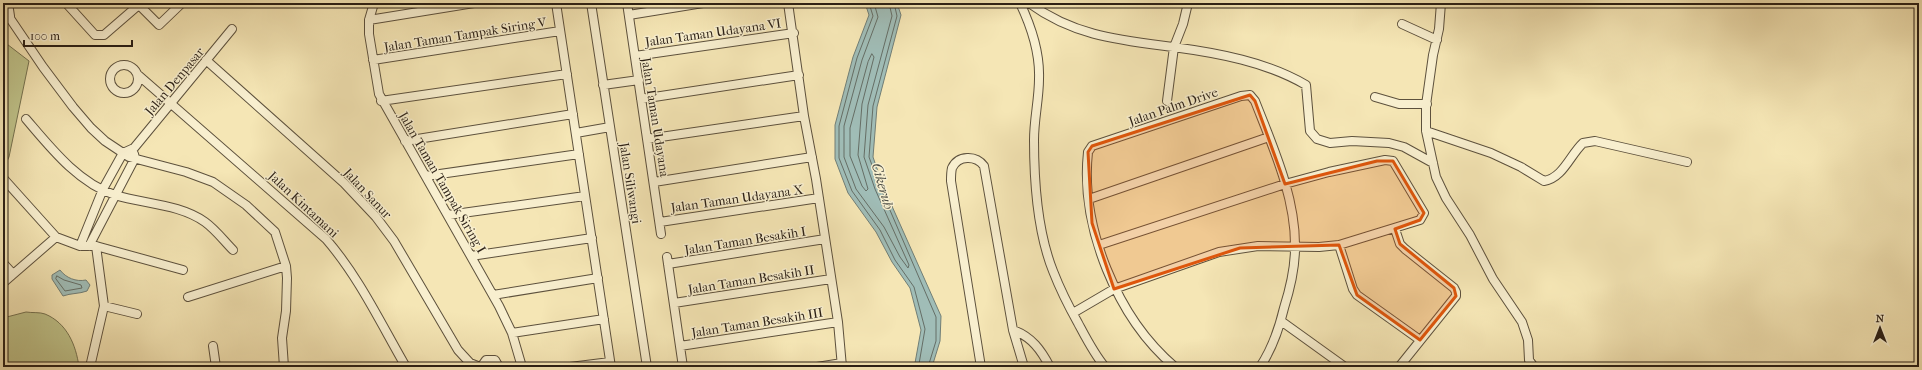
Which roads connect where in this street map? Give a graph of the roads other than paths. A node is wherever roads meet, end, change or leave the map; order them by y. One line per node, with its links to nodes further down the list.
1 (8, 3): 18 (street)
2 (66, 3): 15 (street)
3 (182, 3): 15 (street)
4 (374, 3): 19 (street, Jalan Taman Tampak Siring I)
5 (474, 3): 19 (street)
6 (556, 3): 22 (street)
7 (591, 3): 33 (street, Jalan Siliwangi)
8 (627, 3): 17 (street, Jalan Taman Udayana)
9 (703, 3): 17 (street)
10 (788, 3): 23 (street)
11 (1020, 3): 91 (street)
12 (1029, 3): 25 (street)
13 (1188, 3): 25 (street)
14 (1442, 3): 24 (street)
15 (140, 4)
16 (3, 8): 18 (street)
17 (629, 15): 26 (street, Jalan Taman Udayana)
18 (11, 19): 50 (street)
19 (369, 20): 28 (street, Jalan Taman Tampak Siring I)
20 (1402, 24): 24 (street)
21 (232, 29): 27 (street, Jalan Denpasar)
22 (560, 31): 28 (street, Jalan Taman Tampak Siring V); 30 (street)
23 (794, 33): 26 (street, Jalan Taman Udayana VI); 31 (street)
24 (1437, 40): 39 (street)
25 (1174, 47): 37 (street); 55 (street)
26 (635, 56): 32 (street, Jalan Taman Udayana)
27 (206, 60): 38 (street, Jalan Denpasar); 107 (street, Jalan Sanur)
28 (373, 60): 36 (street, Jalan Taman Tampak Siring I)
29 (137, 74): 38 (street, Jalan Kintamani)
30 (567, 74): 36 (street); 40 (street)
31 (799, 75): 35 (street); 41 (street)
32 (639, 80): 33 (street); 35 (street, Jalan Taman Udayana)
33 (603, 85): 43 (street, Jalan Siliwangi)
34 (1375, 97): 39 (street)
35 (641, 98): 47 (street, Jalan Taman Udayana)
36 (382, 101): 48 (street, Jalan Taman Tampak Siring I)
37 (1167, 101)
38 (170, 103): 49 (street, Jalan Denpasar); 106 (street, Jalan Kintamani)
39 (1427, 104): 44 (street)
40 (573, 114): 45 (street); 48 (street)
41 (804, 116): 47 (street); 52 (street)
42 (26, 119): 60 (street)
43 (610, 127): 45 (street); 111 (street, Jalan Siliwangi)
44 (1426, 131): 54 (street); 55 (street)
45 (576, 133): 51 (street)
46 (1269, 137): 59 (street, Jalan Palm Drive); 64 (street); 64 (street, Jalan Palm Drive)
47 (647, 139): 58 (street, Jalan Taman Udayana)
48 (405, 141): 56 (street, Jalan Taman Tampak Siring I)
49 (134, 148): 50 (street, Jalan Denpasar); 53 (street)
50 (123, 153): 53 (street); 60 (street)
51 (579, 154): 56 (street); 62 (street)
52 (812, 156): 58 (street); 63 (street)
53 (135, 158): 61 (street); 80 (street)
54 (1687, 162)
55 (1433, 163): 122 (street)
56 (426, 176): 65 (street, Jalan Taman Tampak Siring I)
57 (3, 178): 69 (street)
58 (654, 182): 66 (street, Jalan Taman Udayana)
59 (1285, 184): 67 (street); 72 (street); 76 (street, Jalan Palm Drive)
60 (104, 189): 61 (street); 74 (street)
61 (115, 195): 75 (street); 77 (street)
62 (585, 196): 65 (street); 70 (street)
63 (819, 198): 66 (street, Jalan Taman Udayana X); 71 (street)
64 (1089, 198): 72 (street, Jalan Palm Drive)
65 (448, 215): 78 (street, Jalan Taman Tampak Siring I)
66 (660, 222): 68 (street, Jalan Taman Udayana)
67 (1395, 229): 73 (street); 98 (street)
68 (662, 234)
69 (56, 237): 74 (street); 82 (street)
70 (592, 238): 78 (street); 83 (street)
71 (825, 239): 84 (street); 89 (street, Jalan Taman Besakih I)
72 (1099, 245): 86 (street, Jalan Palm Drive)
73 (1339, 245): 76 (street); 98 (street)
74 (80, 246): 75 (street)
75 (93, 246): 81 (street); 90 (street)
76 (1295, 247): 86 (street); 94 (street, Jalan Palm Drive)
77 (233, 250)
78 (471, 256): 87 (street, Jalan Taman Tampak Siring I)
79 (3, 263): 82 (street)
80 (286, 266): 88 (street); 105 (street)
81 (183, 270)
82 (13, 274): 85 (street)
83 (598, 278): 87 (street); 93 (street)
84 (831, 278): 89 (street, Jalan Taman Besakih II); 95 (street)
85 (3, 283)
86 (1114, 289): 91 (street); 118 (street, Jalan Palm Drive)
87 (493, 295): 97 (street, Jalan Taman Tampak Siring I)
88 (188, 298)
89 (674, 303): 100 (street)
90 (104, 306): 92 (street); 103 (street)
91 (1073, 313): 117 (street)
92 (137, 314)
93 (604, 319): 97 (street); 101 (street)
94 (1281, 321): 119 (street, Jalan Palm Drive); 120 (street)
95 (838, 322): 100 (street, Jalan Taman Besakih III); 102 (street)
96 (1013, 330): 114 (street); 115 (street); 116 (street)
97 (512, 333): 109 (street, Jalan Taman Tampak Siring I)
98 (1420, 340): 121 (street)
99 (213, 346): 104 (street)
100 (680, 346): 112 (street)
101 (611, 364): 110 (street)
102 (842, 365): 113 (street)
103 (90, 367)
104 (216, 367)
105 (284, 367)
106 (406, 367)
107 (481, 367): 108 (street)
108 (499, 367)
109 (522, 367)
110 (570, 367)
111 (647, 367)
112 (683, 367)
113 (817, 367)
114 (981, 367)
115 (1024, 367)
116 (1050, 367)
117 (1105, 367)
118 (1175, 367)
119 (1260, 367)
120 (1345, 367)
121 (1398, 367)
122 (1534, 367)

